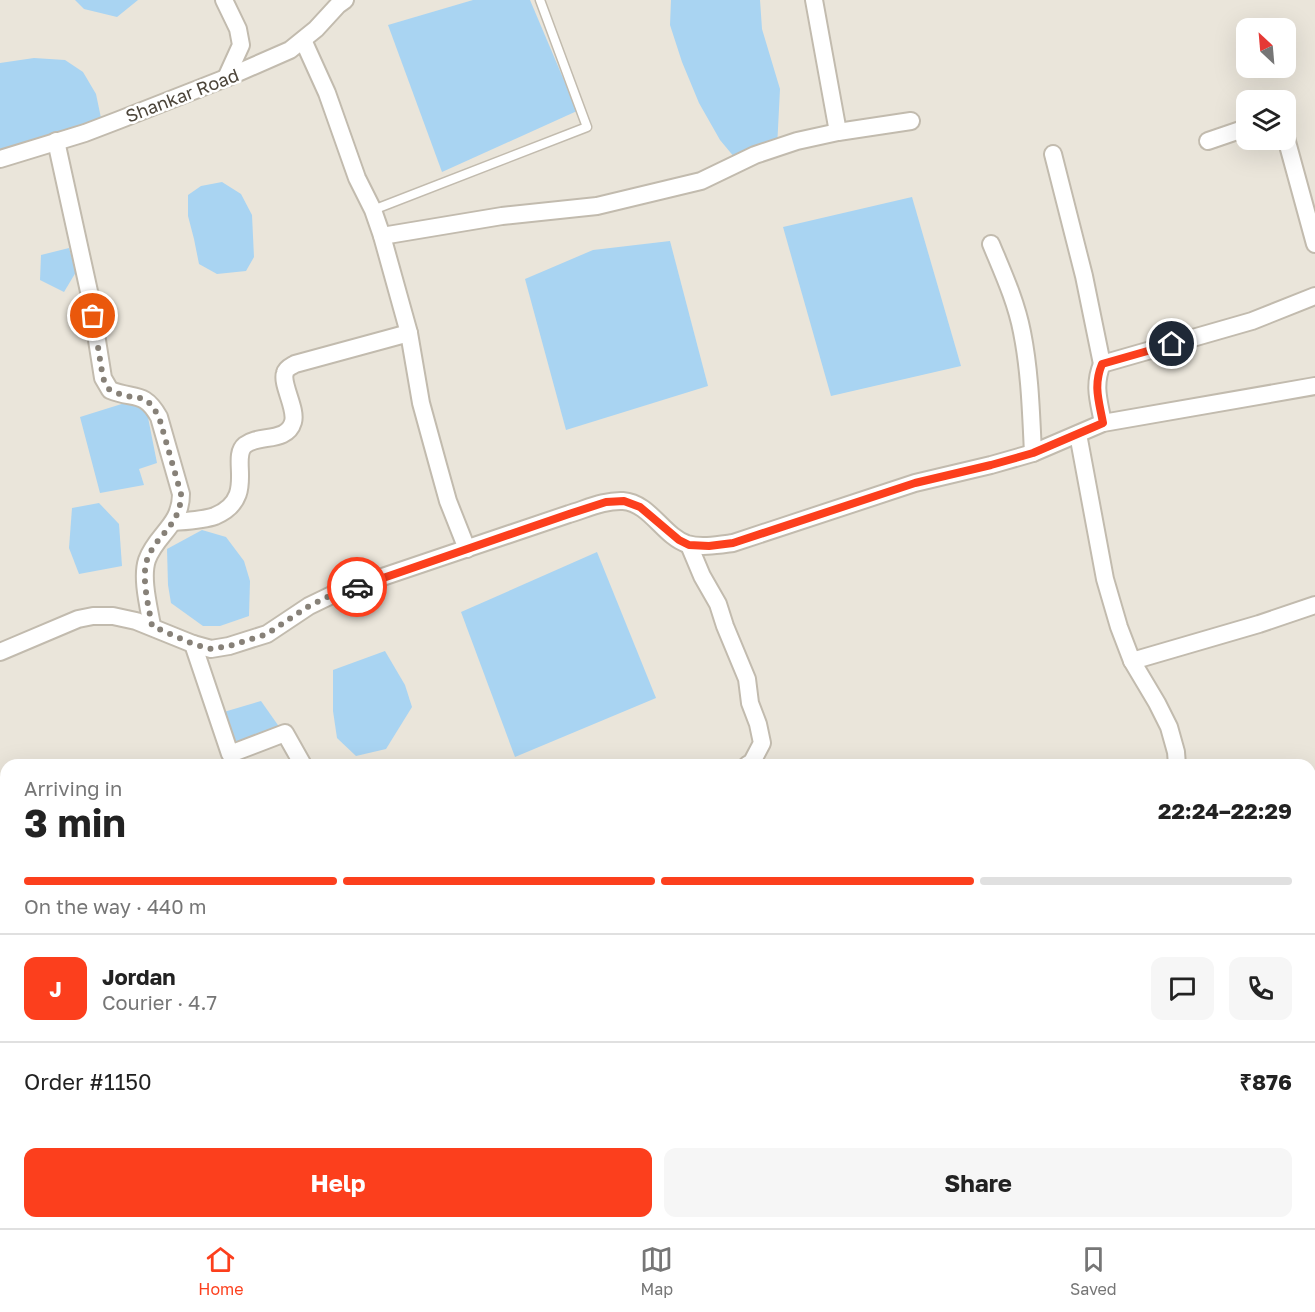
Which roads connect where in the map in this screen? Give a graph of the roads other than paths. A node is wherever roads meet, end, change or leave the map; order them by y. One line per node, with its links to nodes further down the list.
1 (224, 0): 6 (street)
2 (345, 0): 5 (street, Shankar Road)
3 (540, 0): 15 (lane)
4 (814, 0): 9 (street)
5 (303, 39): 6 (street, Shankar Road); 15 (street)
6 (226, 78): 10 (street, Shankar Road)
7 (911, 121): 9 (street)
8 (1236, 131): 11 (street)
9 (838, 132): 16 (street)
10 (56, 141): 14 (street, Shankar Road); 26 (street)
11 (1208, 141)
12 (1289, 150): 18 (street)
13 (1053, 154): 21 (street)
14 (0, 159)
15 (373, 210): 16 (street)
16 (382, 236): 20 (street)
17 (991, 244): 25 (street)
18 (1315, 244)
19 (1315, 296): 21 (street)
20 (409, 333): 26 (street); 28 (street)
21 (1102, 364): 23 (street)
22 (1315, 386): 23 (street)
23 (1103, 423): 24 (street)
24 (1078, 434): 25 (street); 33 (street)
25 (1033, 453): 27 (street)
26 (174, 522): 30 (street)
27 (689, 545): 28 (street); 35 (street)
28 (467, 549): 31 (street)
29 (1315, 605): 33 (street)
30 (152, 626): 31 (street); 32 (street)
31 (193, 644): 34 (street)
32 (0, 652)
33 (1132, 661): 36 (street)
34 (300, 759)
35 (754, 759)
36 (1177, 759)

